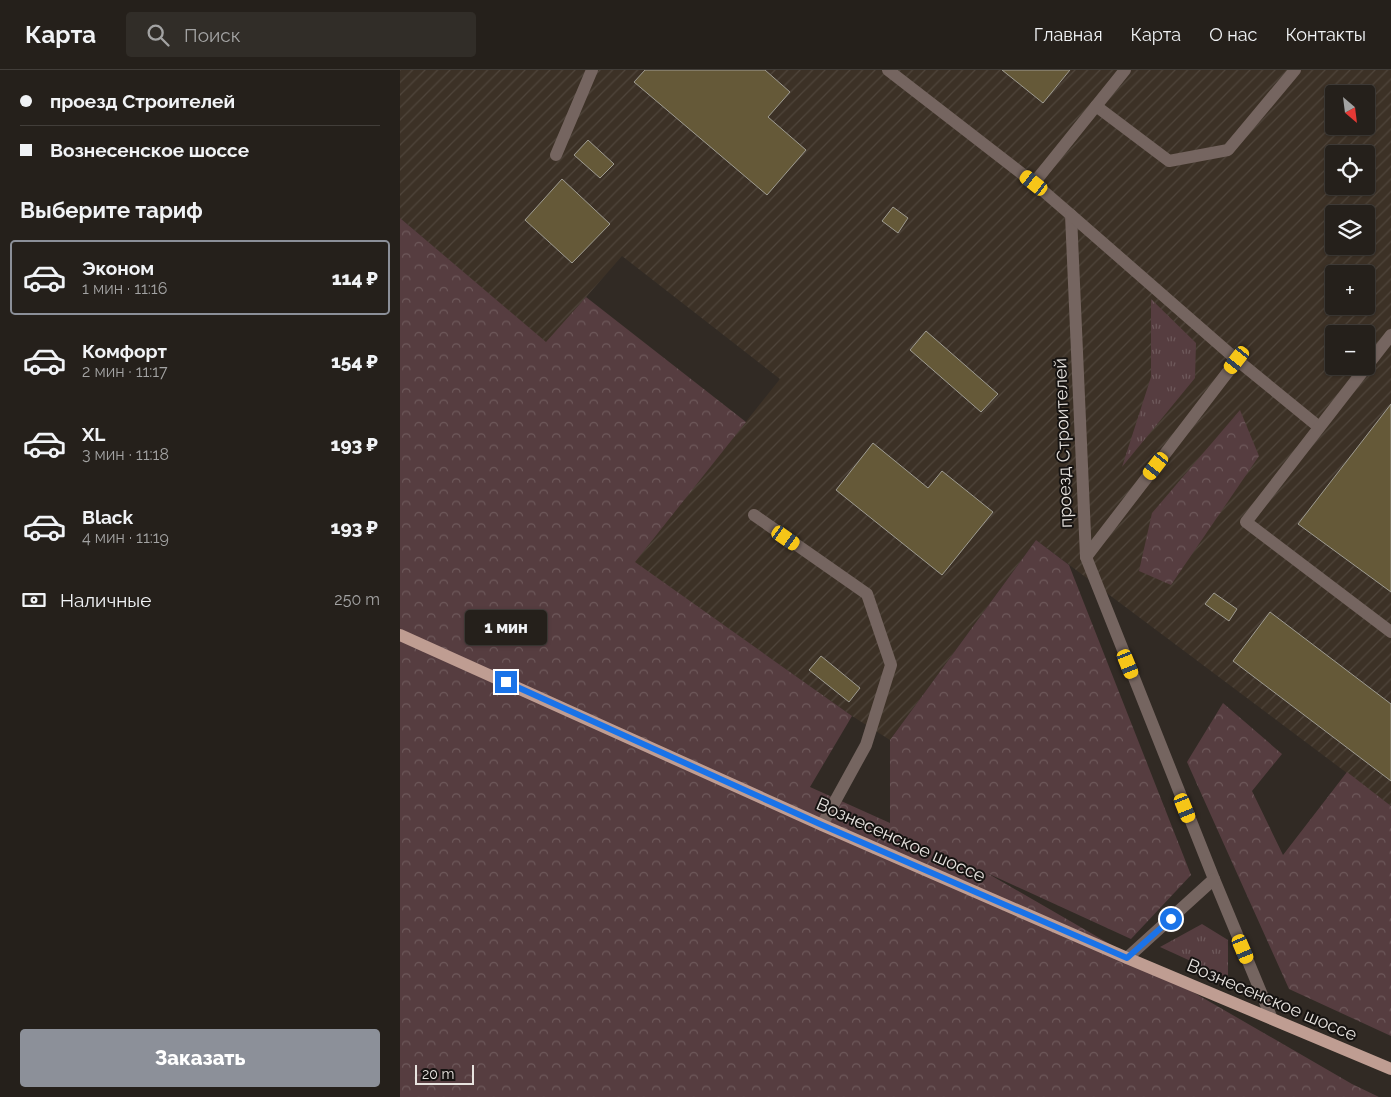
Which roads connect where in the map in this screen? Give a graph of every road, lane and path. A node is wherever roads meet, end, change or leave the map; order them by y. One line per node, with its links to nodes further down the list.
1 (592, 70): 6 (street)
2 (888, 70): 7 (street)
3 (1125, 70): 5 (street)
4 (1295, 70): 5 (street)
5 (1096, 106): 7 (street)
6 (556, 155)
7 (1034, 183): 8 (street)
8 (1071, 215): 10 (street); 13 (street, проезд Строителей)
9 (1391, 334): 11 (street)
10 (1237, 360): 11 (street); 13 (street)
11 (1319, 427): 14 (street)
12 (754, 515): 16 (street)
13 (1086, 557): 17 (street, проезд Строителей)
14 (1391, 632)
15 (400, 635): 16 (main road, Вознесенское шоссе)
16 (822, 825): 18 (main road, Вознесенское шоссе)
17 (1214, 879): 18 (street); 19 (street, проезд Строителей)
18 (1127, 958): 19 (main road, Вознесенское шоссе)
19 (1272, 1019): 20 (main road, Вознесенское шоссе)
20 (1391, 1069)

